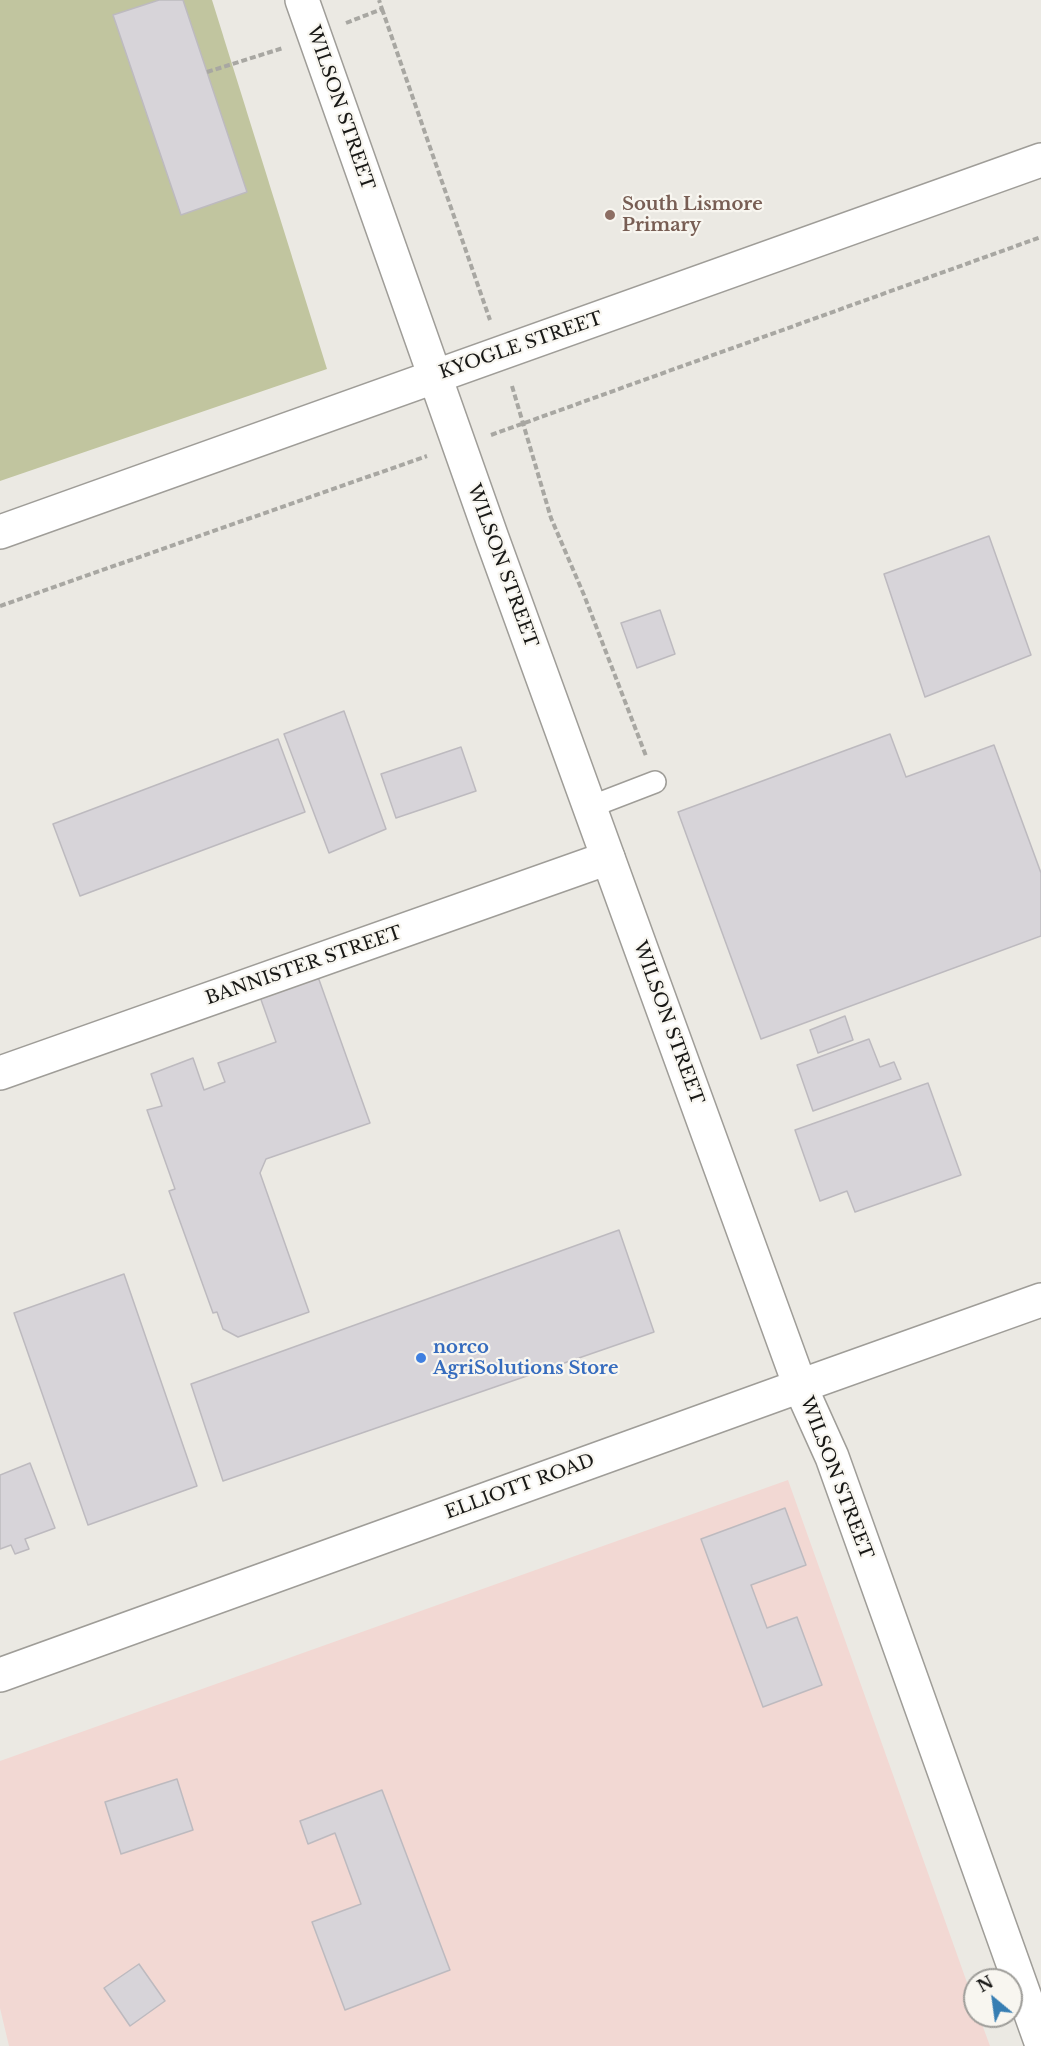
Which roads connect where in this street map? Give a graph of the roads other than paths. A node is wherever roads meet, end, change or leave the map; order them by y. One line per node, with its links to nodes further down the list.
1 (302, 0): 3 (street, WILSON STREET)
2 (1041, 160): 3 (street, KYOGLE STREET)
3 (435, 376): 4 (street, KYOGLE STREET); 6 (street, WILSON STREET)
4 (0, 532)
5 (655, 782): 6 (lane)
6 (590, 807): 7 (street, WILSON STREET)
7 (608, 858): 8 (street, BANNISTER STREET); 10 (street, WILSON STREET)
8 (0, 1073)
9 (1041, 1300): 10 (street, ELLIOTT ROAD)
10 (800, 1386): 11 (street, ELLIOTT ROAD); 12 (street, WILSON STREET)
11 (0, 1675)
12 (1039, 2031)

